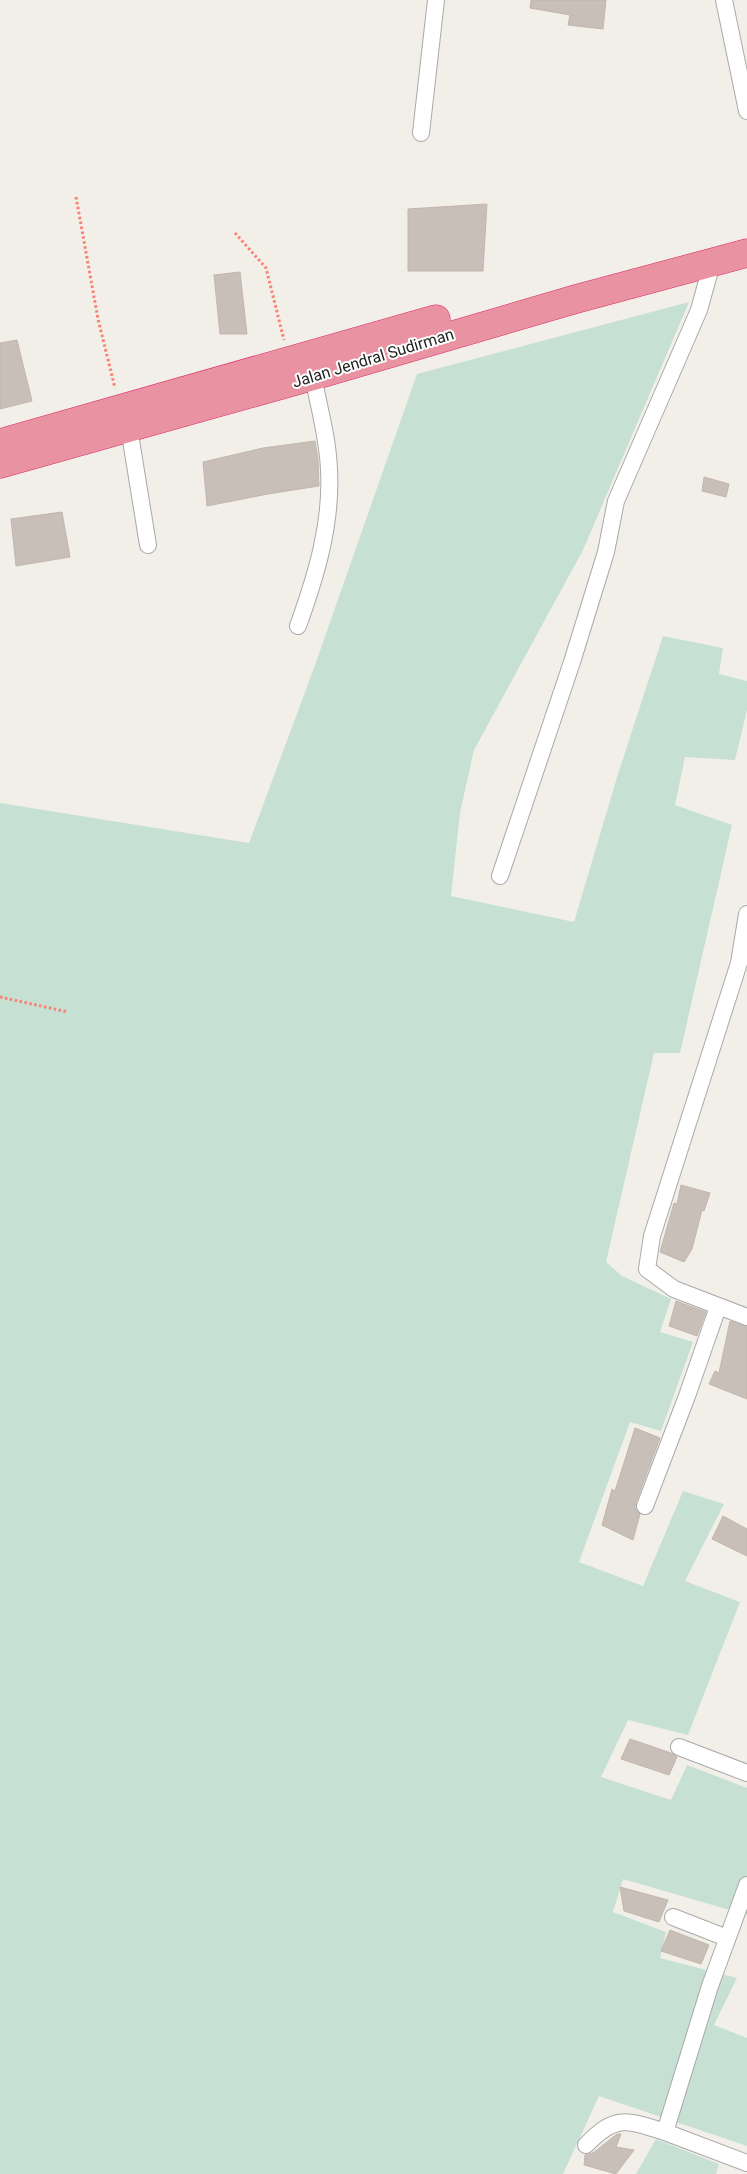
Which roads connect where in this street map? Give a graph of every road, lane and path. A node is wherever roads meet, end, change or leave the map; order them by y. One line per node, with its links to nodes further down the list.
1 (436, 0): 4 (street)
2 (724, 0): 3 (street)
3 (747, 110)
4 (421, 133)
5 (76, 197): 12 (path)
6 (235, 233): 10 (path)
7 (747, 234): 10 (highway, Jalan Jendral Sudirman)
8 (747, 253): 9 (highway, Jalan Jendral Sudirman)
9 (712, 263): 11 (highway, Jalan Jendral Sudirman); 17 (street)
10 (291, 360): 12 (highway, Jalan Jendral Sudirman)
11 (312, 376): 12 (highway, Jalan Jendral Sudirman); 16 (street)
12 (124, 418): 13 (highway, Jalan Jendral Sudirman); 14 (highway, Jalan Jendral Sudirman); 15 (street)
13 (0, 443)
14 (0, 464)
15 (148, 545)
16 (298, 626)
17 (500, 876)
18 (747, 914): 21 (street)
19 (0, 997): 20 (path)
20 (68, 1012)
21 (718, 1307): 22 (street); 23 (street)
22 (747, 1317)
23 (645, 1506)
24 (679, 1747): 25 (street)
25 (747, 1773)
26 (747, 1885): 28 (street)
27 (673, 1917): 28 (street)
28 (727, 1938): 29 (street)
29 (664, 2132): 30 (street); 31 (street)
30 (586, 2144)
31 (747, 2163)

